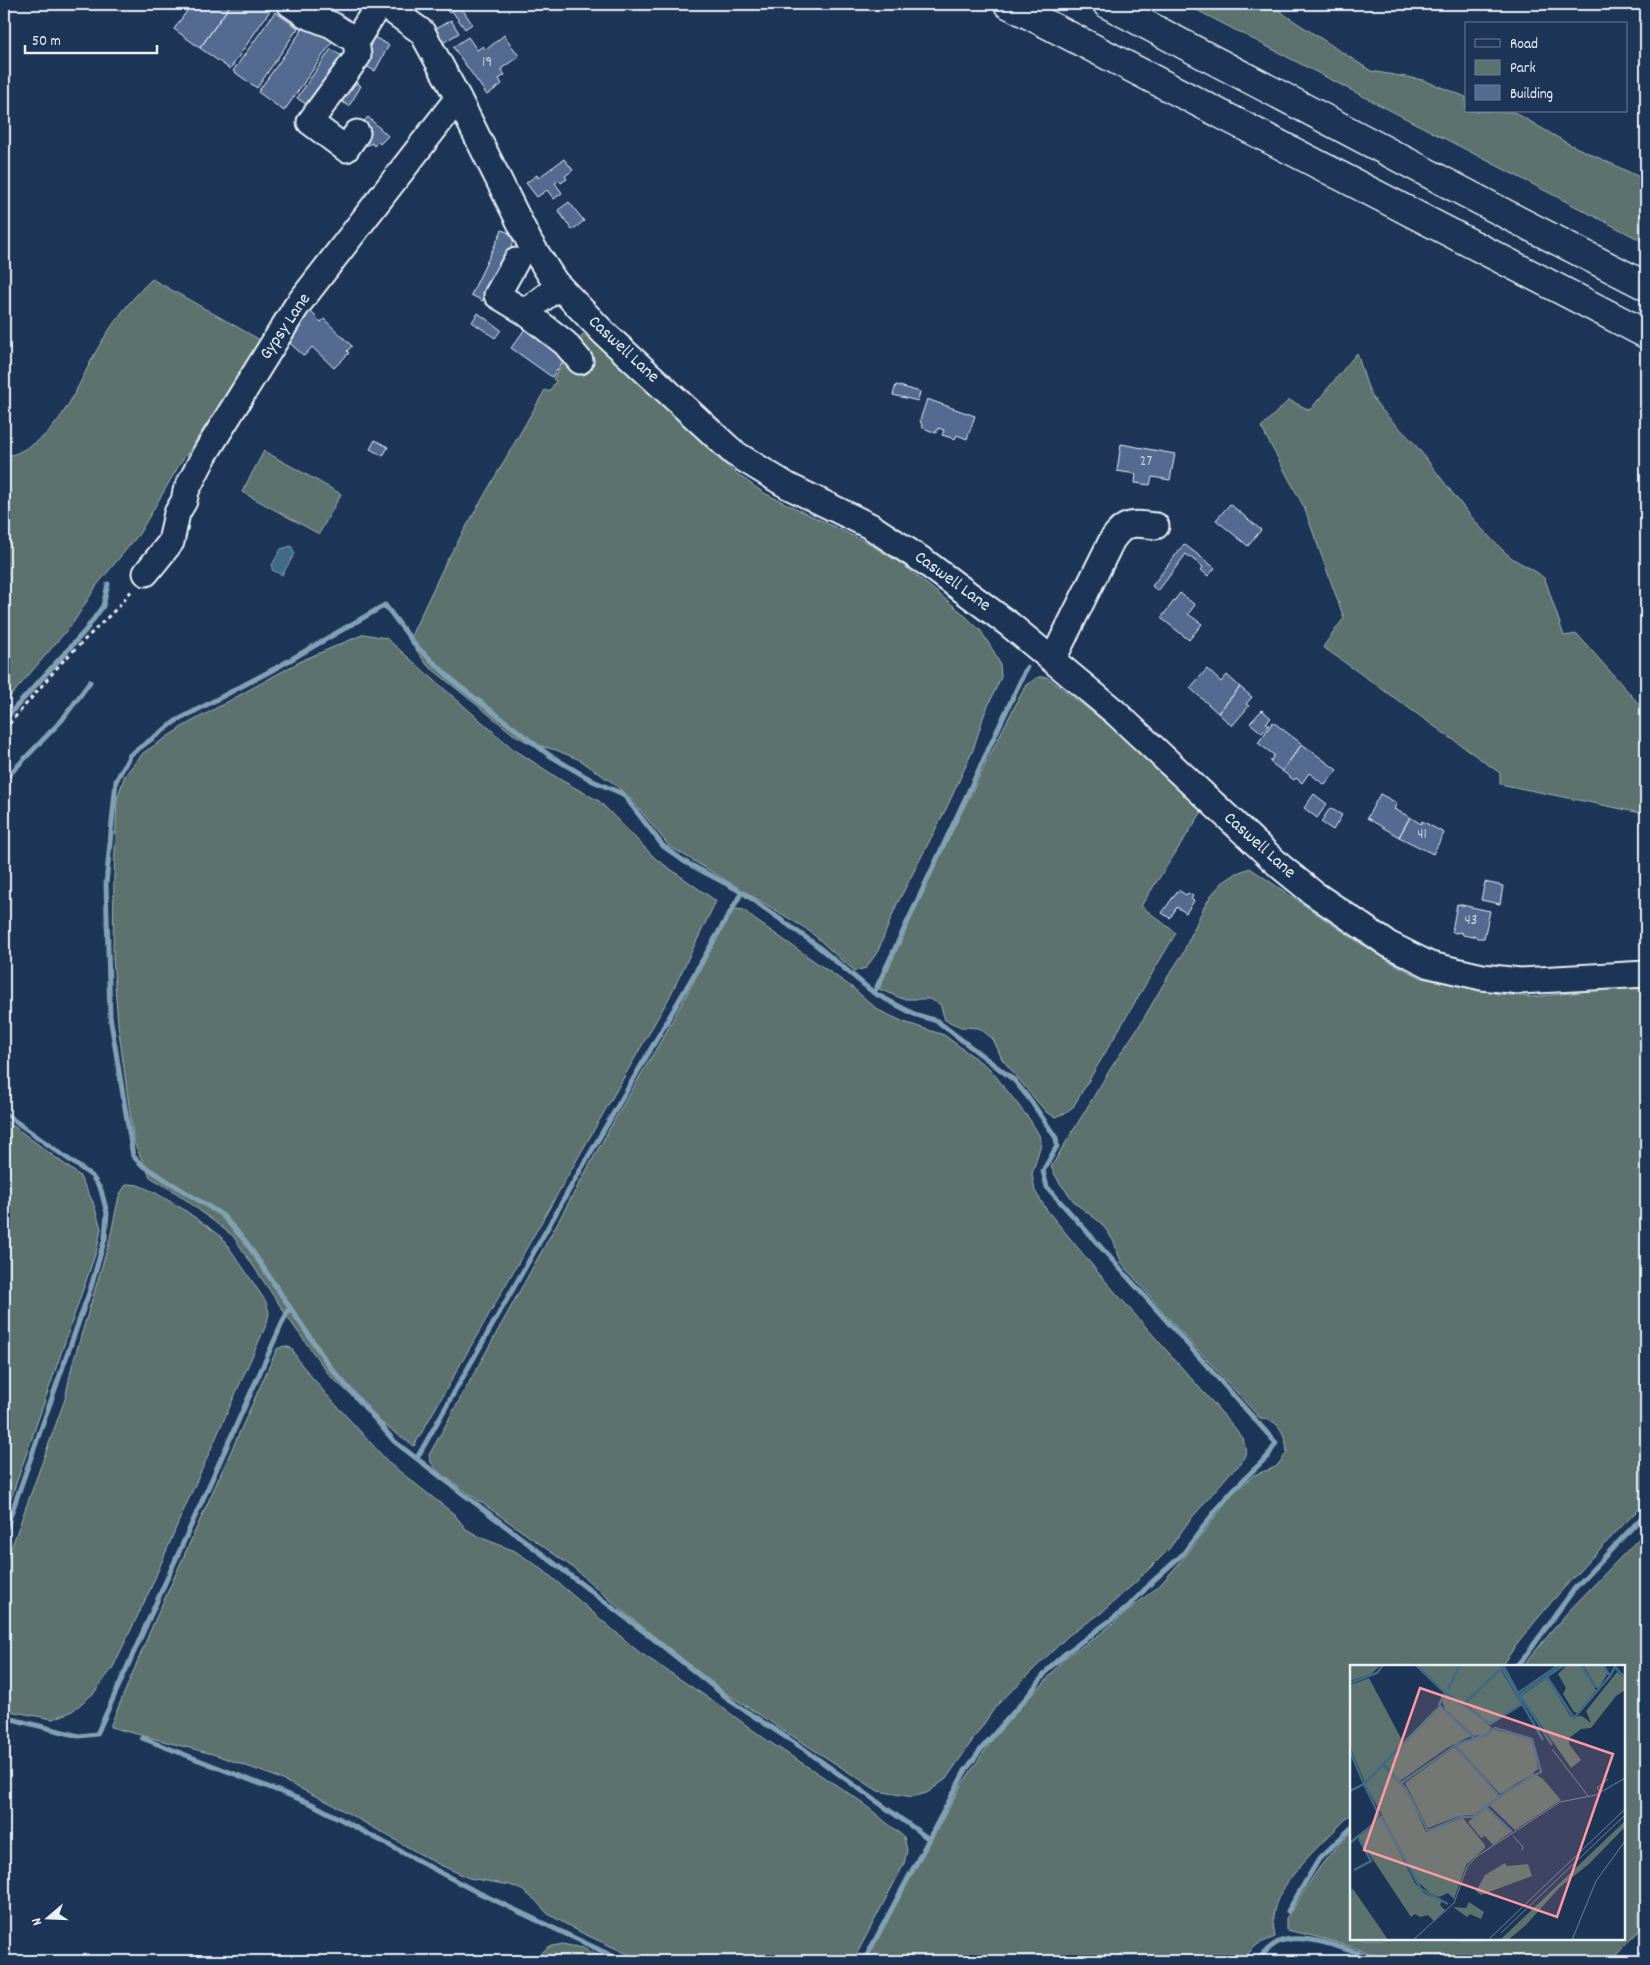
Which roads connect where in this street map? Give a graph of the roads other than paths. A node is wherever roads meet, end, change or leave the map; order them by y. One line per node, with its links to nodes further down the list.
1 (290, 4): 6 (street)
2 (379, 4): 6 (street)
3 (384, 4): 7 (street, Caswell Lane)
4 (1008, 4): 13 (highway)
5 (1107, 4): 11 (highway)
6 (356, 41): 8 (street)
7 (458, 98): 10 (street, Caswell Lane); 16 (street, Gypsy Lane)
8 (357, 133)
9 (516, 261): 12 (street)
10 (559, 286): 12 (street); 17 (street, Caswell Lane)
11 (1646, 286)
12 (525, 312): 14 (street)
13 (1646, 334)
14 (580, 361)
15 (1156, 526): 17 (street)
16 (146, 573)
17 (1052, 659): 18 (street, Caswell Lane)
18 (1646, 974)

